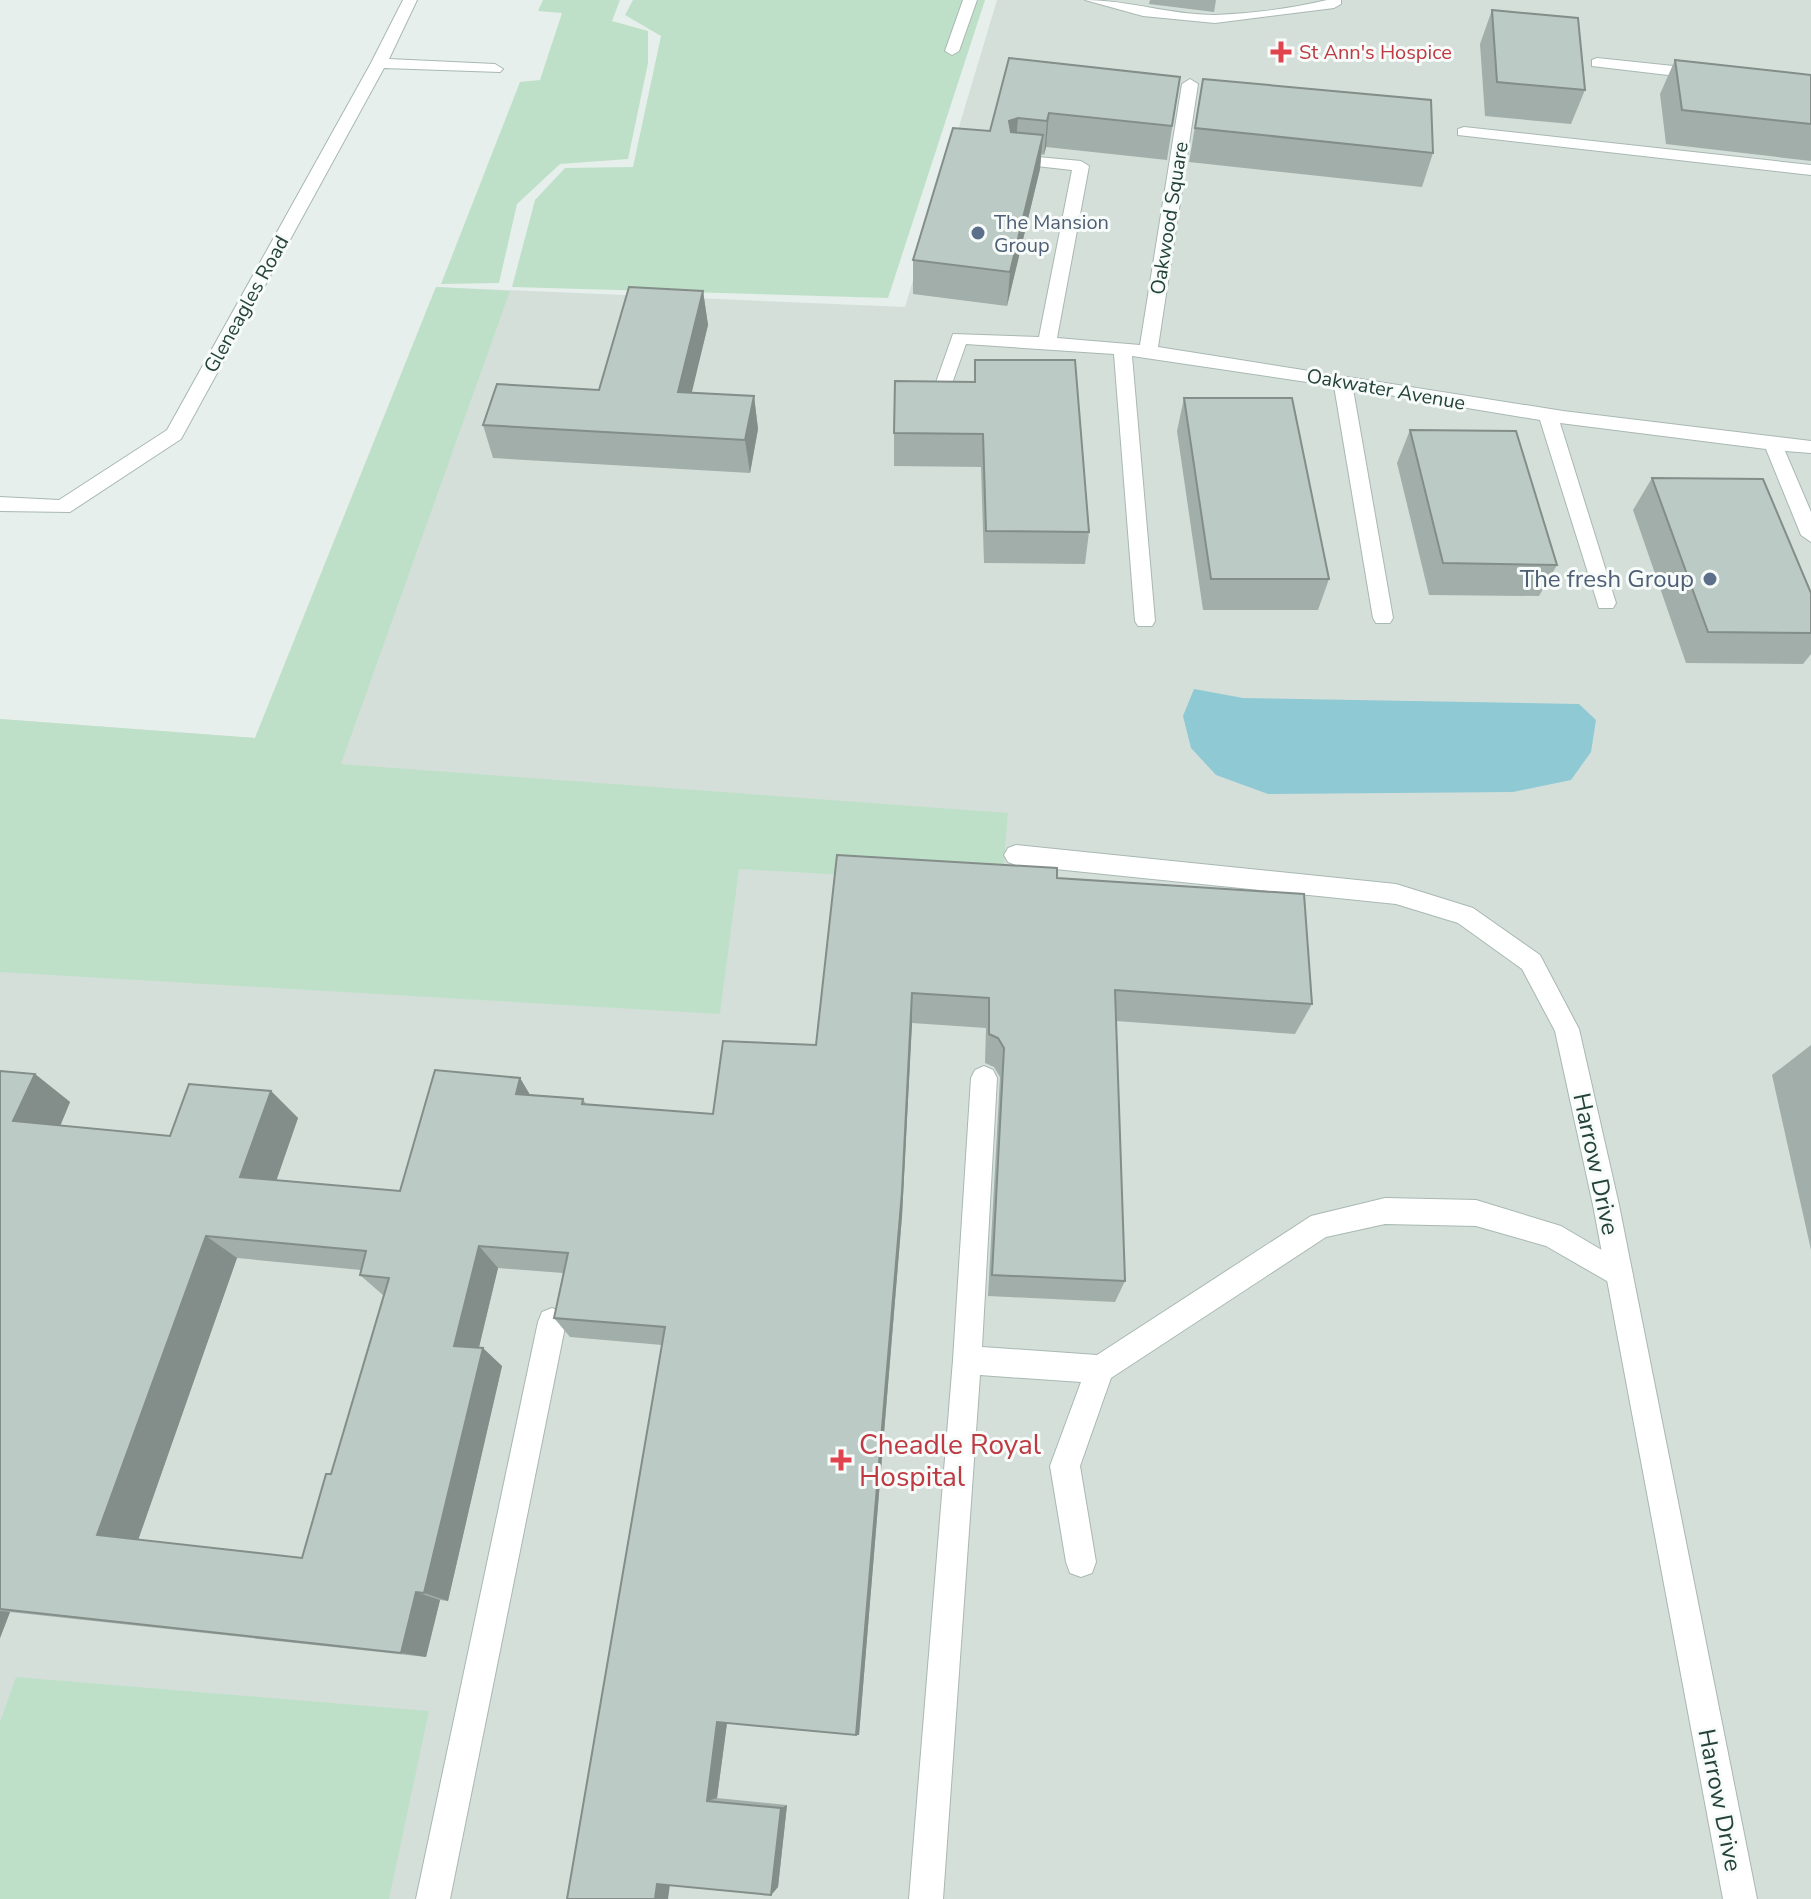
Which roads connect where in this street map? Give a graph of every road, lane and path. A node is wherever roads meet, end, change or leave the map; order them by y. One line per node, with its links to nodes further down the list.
1 (410, 0): 6 (street, Gleneagles Road)
2 (970, 0): 5 (street)
3 (1092, 0): 4 (street)
4 (1334, 0)
5 (952, 51)
6 (379, 63): 8 (street); 22 (street, Gleneagles Road)
7 (1597, 63): 9 (street)
8 (495, 69)
9 (1719, 76)
10 (1190, 84): 16 (street, Oakwood Square)
11 (1464, 132): 13 (street)
12 (1015, 160): 14 (street)
13 (1811, 170)
14 (1047, 344): 15 (street, Oakwater Avenue); 18 (street, Oakwater Avenue)
15 (1123, 350): 16 (street, Oakwater Avenue); 26 (street)
16 (1148, 352): 17 (street, Oakwater Avenue)
17 (1342, 380): 19 (street, Oakwater Avenue); 25 (street)
18 (943, 388)
19 (1549, 418): 20 (street, Oakwater Avenue); 24 (street)
20 (1773, 444): 21 (street, Oakwater Avenue); 23 (street)
21 (1811, 447)
22 (0, 504)
23 (1811, 535)
24 (1606, 603)
25 (1383, 618)
26 (1145, 621)
27 (1016, 855): 29 (street, Harrow Drive)
28 (984, 1078): 31 (street)
29 (1619, 1275): 32 (street); 36 (street, Harrow Drive)
30 (552, 1322): 34 (street)
31 (967, 1360): 32 (street); 35 (street)
32 (1100, 1369): 33 (street)
33 (1081, 1562)
34 (433, 1899)
35 (926, 1899)
36 (1740, 1899)

